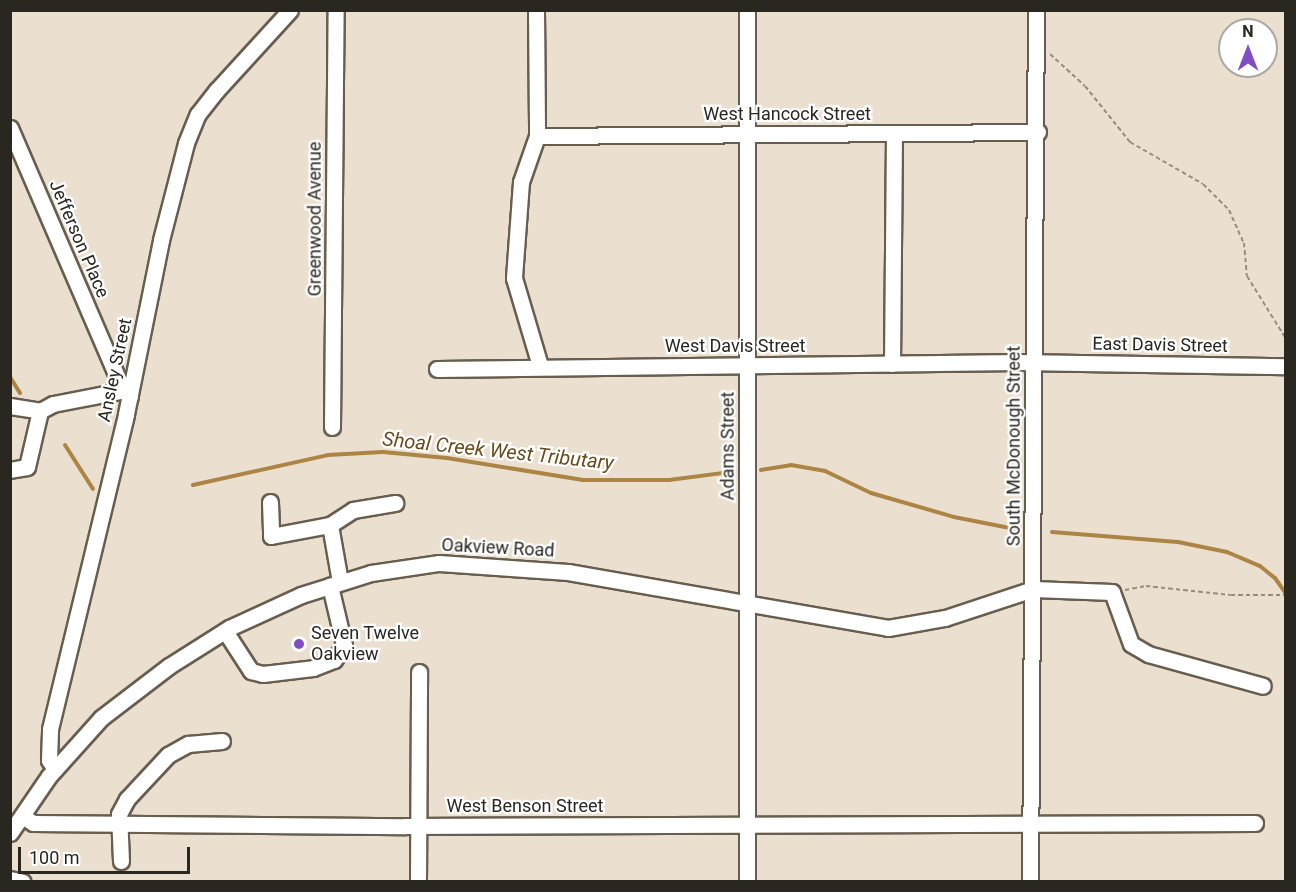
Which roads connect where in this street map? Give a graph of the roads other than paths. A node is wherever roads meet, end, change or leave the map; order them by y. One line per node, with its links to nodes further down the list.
1 (291, 10): 17 (street, Ansley Street)
2 (336, 10): 20 (street, Greenwood Avenue)
3 (536, 10): 10 (street)
4 (747, 10): 7 (street, Adams Street)
5 (1036, 10): 8 (street, South McDonough Street)
6 (10, 128): 17 (street, Jefferson Place)
7 (744, 132): 9 (street, West Hancock Street); 10 (street, West Hancock Street); 14 (street, Adams Street)
8 (1038, 132): 9 (street, West Hancock Street); 11 (street, South McDonough Street)
9 (894, 134): 12 (street)
10 (537, 136): 13 (street)
11 (1033, 363): 12 (street, West Davis Street); 15 (street, East Davis Street); 26 (street, South McDonough Street)
12 (892, 364): 14 (street, West Davis Street)
13 (540, 366): 14 (street, West Davis Street); 16 (street, West Davis Street)
14 (747, 366): 27 (street, Adams Street)
15 (1286, 366)
16 (436, 369)
17 (127, 394): 19 (street); 32 (street, Ansley Street)
18 (10, 406): 19 (street)
19 (40, 411): 21 (street)
20 (332, 427)
21 (10, 470)
22 (270, 502): 24 (street)
23 (395, 503): 24 (street)
24 (330, 525): 25 (street)
25 (335, 584): 27 (street, Oakview Road); 28 (street, Oakview Road); 28 (street)
26 (1034, 589): 27 (street, Oakview Road); 30 (street); 38 (street, South McDonough Street)
27 (748, 605): 36 (street, Adams Street)
28 (225, 631): 32 (street, Oakview Road)
29 (419, 672): 37 (street)
30 (1263, 686)
31 (222, 741): 35 (street)
32 (55, 769): 33 (street, Oakview Road)
33 (22, 816): 35 (street, West Benson Street); 39 (street, Oakview Road)
34 (1255, 823): 38 (street, West Benson Street)
35 (119, 824): 37 (street, West Benson Street); 40 (street)
36 (746, 824): 37 (street, West Benson Street); 38 (street, West Benson Street); 44 (street, Adams Street)
37 (419, 826): 43 (street)
38 (1030, 826): 45 (street, South McDonough Street)
39 (10, 833)
40 (121, 861)
41 (10, 879): 42 (street)
42 (23, 882)
43 (418, 882)
44 (747, 882)
45 (1030, 882)

